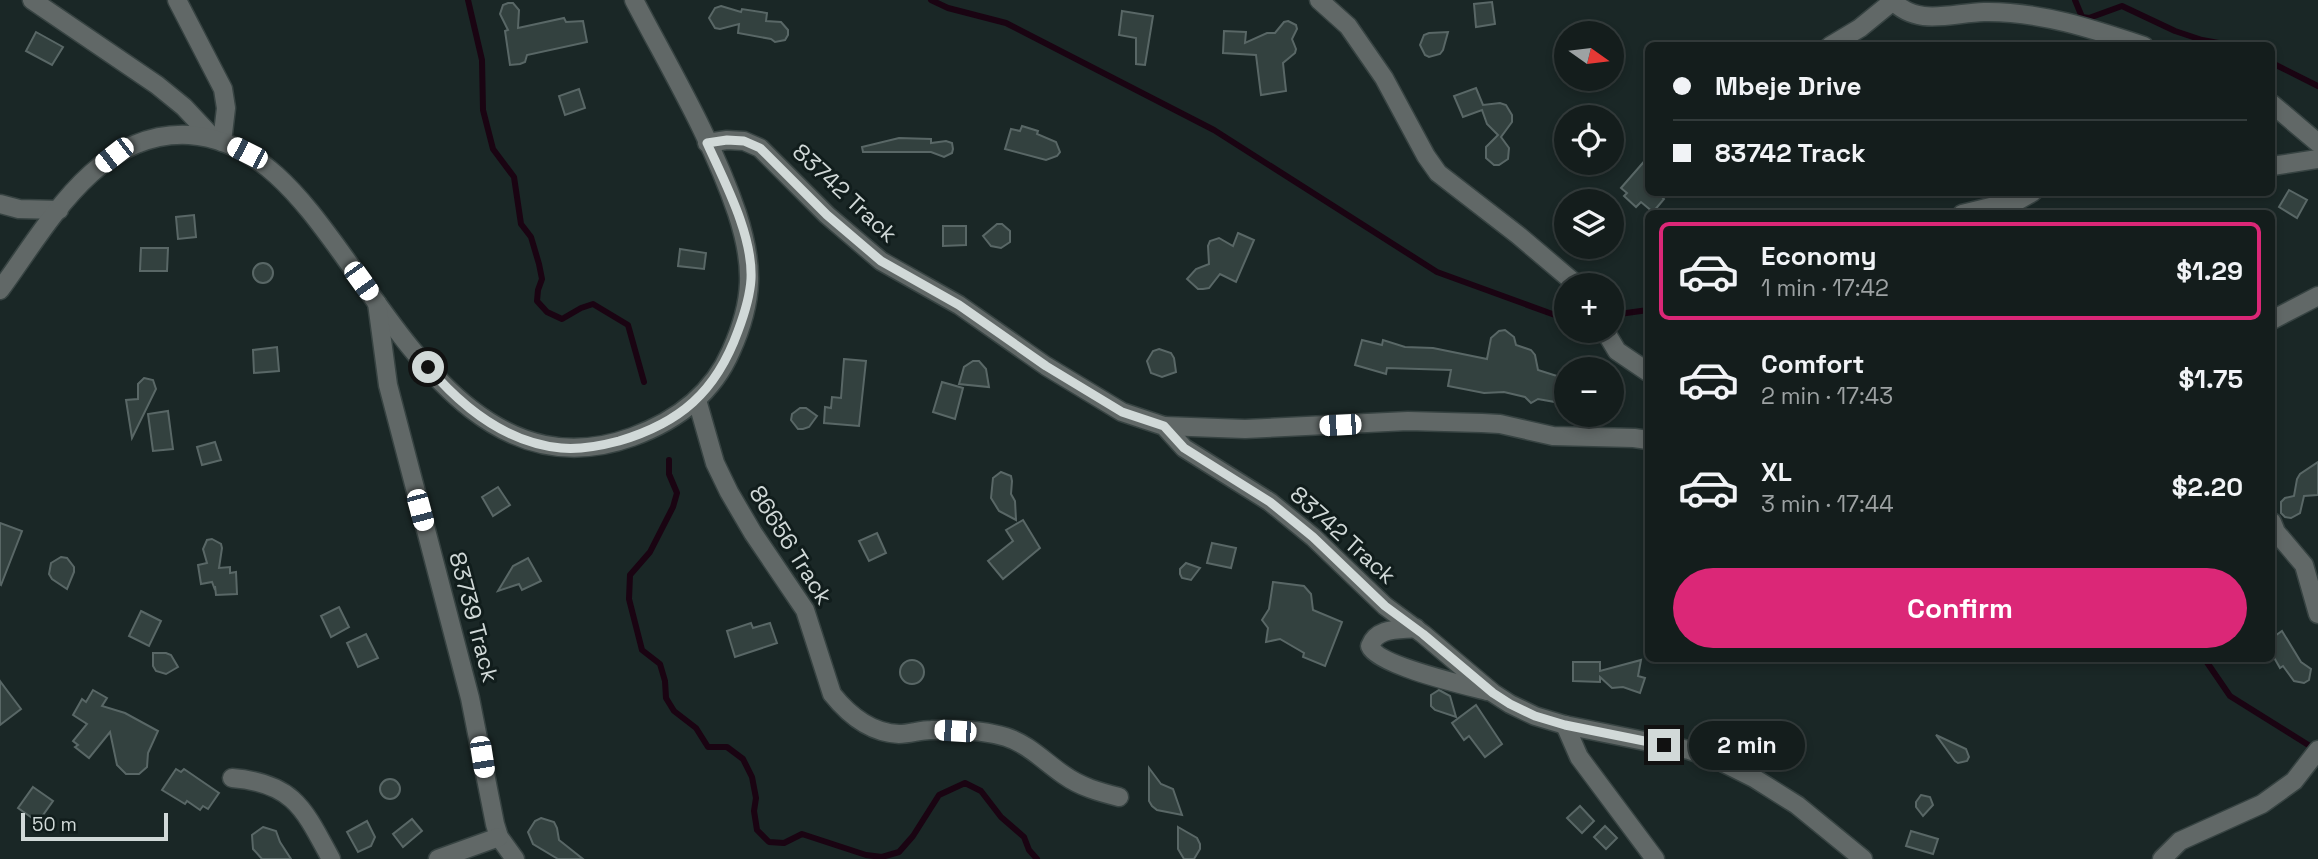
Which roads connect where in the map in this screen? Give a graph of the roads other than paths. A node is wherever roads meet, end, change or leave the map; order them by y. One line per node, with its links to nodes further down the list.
1 (32, 0): 9 (street)
2 (177, 0): 9 (street)
3 (634, 0): 10 (street)
4 (1319, 0): 18 (street)
5 (1892, 1): 6 (street); 7 (street)
6 (1837, 42)
7 (2131, 42)
8 (2275, 107): 11 (street)
9 (218, 140): 16 (street); 21 (street)
10 (707, 143): 25 (street); 26 (street, 83742 Track)
11 (2318, 143)
12 (2318, 159): 13 (street)
13 (2275, 166)
14 (2026, 196): 17 (street)
15 (0, 204): 16 (street)
16 (59, 210): 19 (street)
17 (1978, 210)
18 (1563, 273)
19 (0, 290)
20 (2318, 296): 22 (street)
21 (377, 303): 25 (street); 36 (street, 83739 Track)
22 (2275, 318)
23 (1612, 343): 24 (street)
24 (1645, 370)
25 (697, 400): 35 (street, 86656 Track)
26 (1164, 426): 27 (street); 30 (street, 83742 Track)
27 (1645, 440)
28 (2275, 530): 29 (street)
29 (2318, 614)
30 (1416, 628): 31 (street, 83742 Track); 31 (street)
31 (1493, 693): 32 (street, 83742 Track)
32 (1565, 725): 40 (street); 41 (street, 83742 Track)
33 (2318, 750): 42 (street)
34 (232, 778): 38 (street)
35 (1119, 797)
36 (499, 837): 37 (street, 83739 Track); 39 (street)
37 (514, 858)
38 (331, 859)
39 (438, 859)
40 (1655, 859)
41 (1863, 859)
42 (2162, 859)

